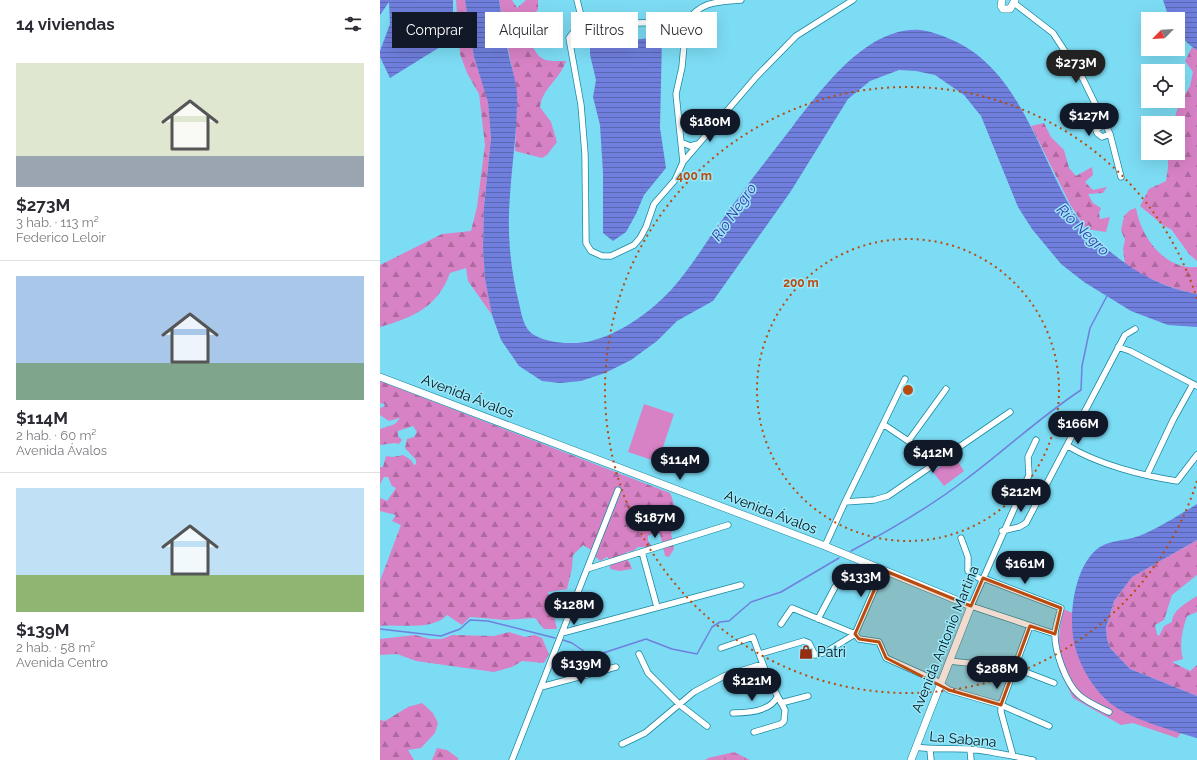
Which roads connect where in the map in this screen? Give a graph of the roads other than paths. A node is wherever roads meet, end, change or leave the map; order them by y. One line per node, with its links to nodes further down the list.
1 (577, 0): 6 (street)
2 (741, 0): 7 (street)
3 (853, 0): 13 (street)
4 (1002, 0): 5 (street)
5 (1012, 1): 10 (street)
6 (580, 12)
7 (694, 12)
8 (571, 35): 14 (street)
9 (684, 48): 12 (street)
10 (1104, 124): 11 (street); 11 (street)
11 (1110, 134): 15 (street)
12 (682, 143): 13 (street); 14 (street)
13 (699, 144): 14 (street)
14 (683, 162)
15 (1121, 177)
16 (1135, 329): 17 (street)
17 (1118, 347): 20 (street); 26 (street)
18 (380, 377): 35 (street, Avenida Ávalos)
19 (905, 379): 23 (street)
20 (1195, 385): 29 (street)
21 (946, 389): 24 (street)
22 (1010, 412): 28 (street)
23 (882, 424): 24 (street); 31 (street)
24 (908, 440): 28 (street)
25 (1036, 440): 33 (street, Avenida Antonio Martina)
26 (1068, 446): 29 (street); 33 (street)
27 (1197, 455): 29 (street)
28 (938, 461): 31 (street)
29 (1147, 475)
30 (618, 490): 37 (street)
31 (845, 502): 35 (street)
32 (728, 525): 36 (street)
33 (1002, 532): 39 (street, Avenida Antonio Martina)
34 (961, 538): 39 (street)
35 (825, 546): 38 (street, Avenida Ávalos)
36 (642, 552): 37 (street); 43 (street)
37 (587, 569): 47 (street)
38 (883, 570): 42 (street, Avenida Ávalos); 48 (street)
39 (982, 579): 42 (street, Avenida Antonio Martina); 49 (street)
40 (741, 585): 43 (street)
41 (835, 587): 44 (street)
42 (971, 606): 46 (street); 53 (street, Avenida Antonio Martina)
43 (657, 607): 47 (street)
44 (818, 619): 45 (street); 48 (street)
45 (781, 624)
46 (1030, 626): 49 (street); 56 (street)
47 (562, 633): 59 (street)
48 (855, 634): 52 (street); 58 (street)
49 (1055, 634): 65 (street)
50 (721, 648): 52 (street)
51 (639, 654): 63 (street)
52 (760, 654): 54 (street)
53 (949, 661): 56 (street); 58 (street, Avenida Antonio Martina)
54 (763, 664): 61 (street); 63 (street)
55 (616, 667): 59 (street)
56 (1015, 668): 57 (street); 64 (street)
57 (1054, 683)
58 (941, 684): 64 (street); 71 (street, Avenida Antonio Martina)
59 (540, 687): 75 (street)
60 (808, 696): 62 (street)
61 (777, 697): 62 (street); 66 (street)
62 (781, 703): 69 (street)
63 (680, 705): 67 (street); 70 (street)
64 (1001, 705): 68 (street); 74 (street)
65 (1109, 712)
66 (733, 713)
67 (707, 726)
68 (1049, 726)
69 (754, 732)
70 (622, 744)
71 (916, 747): 73 (street, La Sabana); 76 (street, Avenida Antonio Martina)
72 (970, 749): 73 (street, La Sabana); 74 (street, La Sabana); 78 (street)
73 (930, 750): 77 (street)
74 (1010, 757): 79 (street, La Sabana)
75 (512, 760)
76 (911, 760)
77 (931, 760)
78 (971, 760)
79 (1033, 760)

